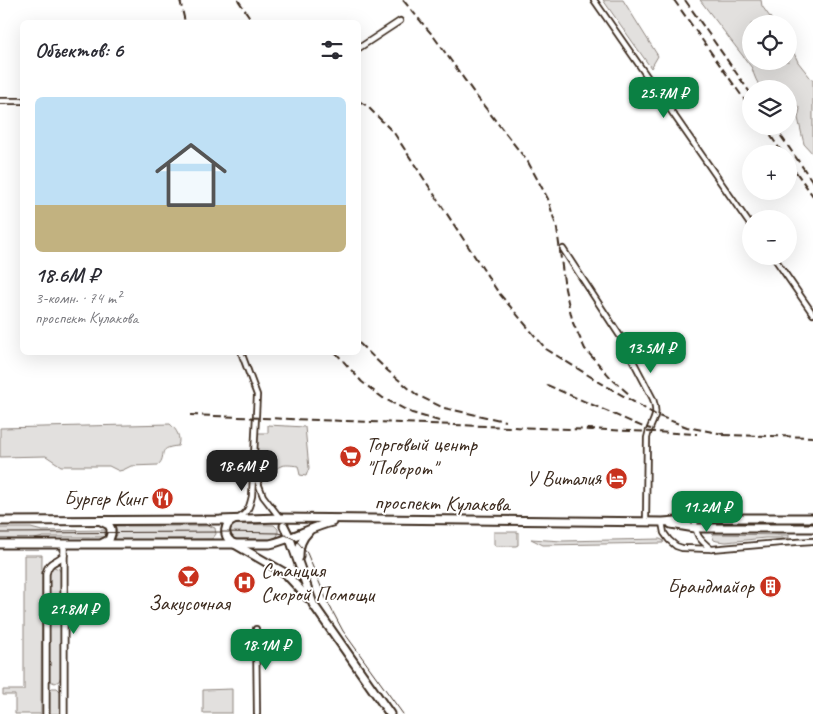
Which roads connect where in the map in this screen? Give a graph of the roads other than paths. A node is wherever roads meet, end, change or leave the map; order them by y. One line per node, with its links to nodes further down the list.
1 (594, 0): 6 (street)
2 (400, 21): 3 (street)
3 (361, 47)
4 (0, 101): 5 (street)
5 (20, 101)
6 (742, 213)
7 (563, 250): 18 (street)
8 (779, 265): 9 (street)
9 (813, 314)
10 (241, 355): 11 (street)
11 (253, 468): 15 (street); 19 (street)
12 (813, 518): 14 (main road, проспект Кулакова)
13 (342, 519): 18 (main road, проспект Кулакова); 19 (main road, проспект Кулакова); 21 (main road)
14 (695, 519): 20 (main road, проспект Кулакова); 22 (street)
15 (234, 520): 17 (main road); 19 (main road, проспект Кулакова); 29 (main road)
16 (0, 521): 17 (main road)
17 (101, 521): 28 (main road)
18 (646, 521): 20 (main road, проспект Кулакова)
19 (282, 522): 24 (main road); 30 (main road)
20 (662, 522): 22 (main road, проспект Кулакова); 31 (street)
21 (314, 527): 24 (main road); 33 (main road)
22 (695, 528): 23 (main road, проспект Кулакова); 31 (street)
23 (813, 528)
24 (290, 538): 30 (main road); 33 (main road)
25 (813, 542): 31 (street)
26 (0, 544): 27 (main road)
27 (64, 544): 28 (main road); 32 (street)
28 (101, 544): 29 (main road)
29 (234, 544): 30 (main road); 34 (main road)
30 (270, 544)
31 (712, 549)
32 (64, 555): 36 (street); 37 (street)
33 (303, 577): 34 (main road)
34 (313, 604): 39 (main road)
35 (256, 629): 38 (street)
36 (46, 714)
37 (64, 714)
38 (257, 714)
39 (390, 714)

